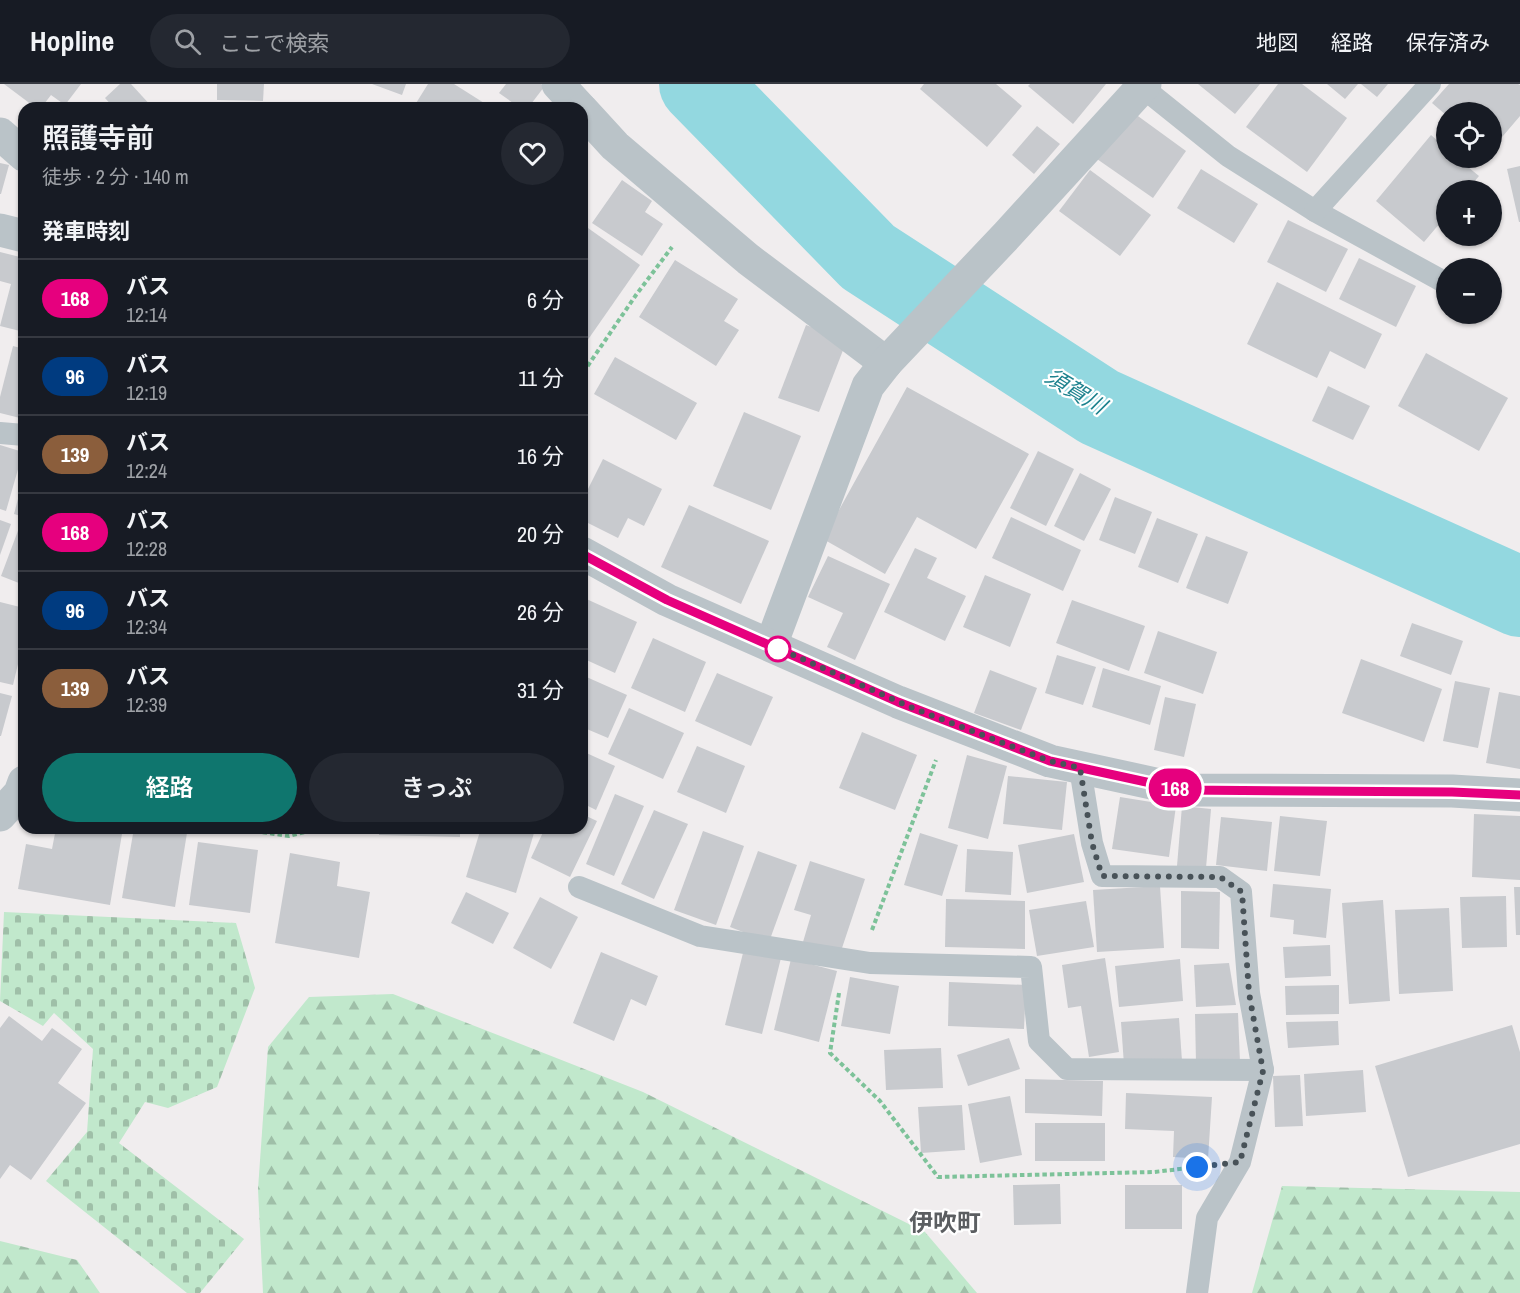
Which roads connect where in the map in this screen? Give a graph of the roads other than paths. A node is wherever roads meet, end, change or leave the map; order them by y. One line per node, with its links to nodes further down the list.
1 (558, 84): 4 (street)
2 (1430, 84): 8 (lane)
3 (1143, 86): 8 (lane); 12 (street)
4 (575, 102)
5 (588, 117): 12 (street)
6 (0, 134): 7 (street)
7 (18, 150)
8 (1315, 211): 11 (lane)
9 (0, 230): 10 (street)
10 (18, 234)
11 (1436, 278)
12 (892, 357): 16 (street)
13 (0, 433): 14 (lane)
14 (18, 434)
15 (588, 557): 16 (street)
16 (771, 645): 17 (street)
17 (1080, 768): 18 (street); 20 (lane)
18 (1520, 795)
19 (579, 887): 20 (lane)
20 (1263, 1071): 21 (lane)
21 (1197, 1293)

